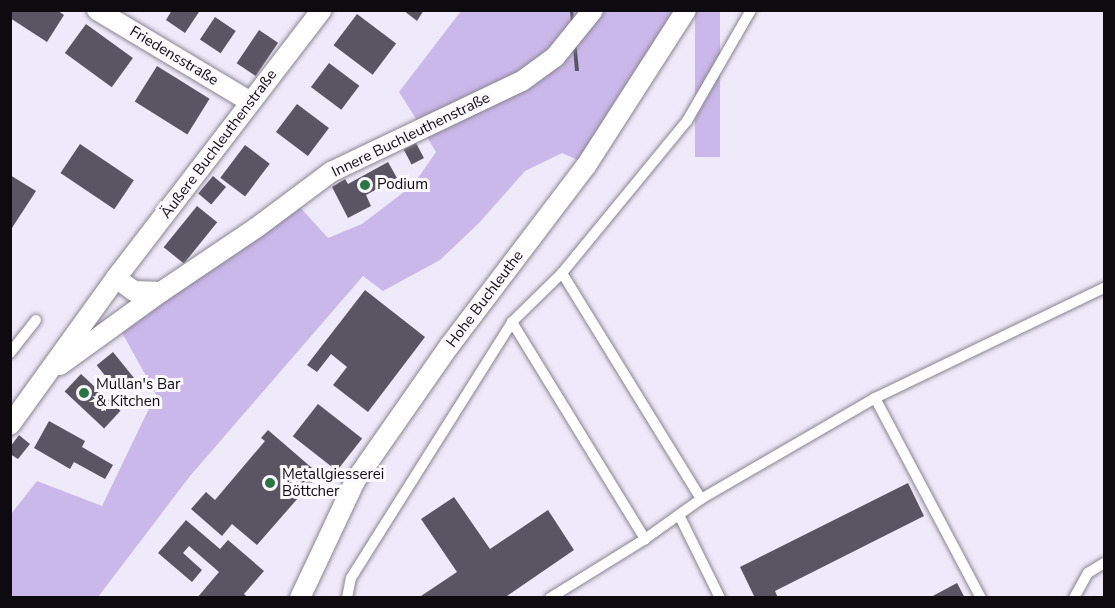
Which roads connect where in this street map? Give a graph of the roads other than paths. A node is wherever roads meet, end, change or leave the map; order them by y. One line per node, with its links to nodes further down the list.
1 (97, 10): 6 (street, Friedensstraße)
2 (322, 10): 6 (street, Äußere Buchleuthenstraße)
3 (593, 10): 10 (street, Innere Buchleuthenstraße)
4 (686, 10): 21 (street, Hohe Buchleuthe)
5 (751, 10): 7 (lane)
6 (251, 102): 8 (street, Äußere Buchleuthenstraße)
7 (562, 273): 12 (lane); 17 (lane)
8 (116, 278): 10 (street); 14 (street, Innere Buchleuthenstraße)
9 (1104, 288): 15 (lane)
10 (161, 292): 14 (street, Innere Buchleuthenstraße)
11 (36, 320): 13 (lane)
12 (512, 322): 19 (lane); 22 (lane)
13 (10, 353)
14 (46, 375): 16 (street, Innere Buchleuthenstraße)
15 (875, 398): 17 (lane); 25 (lane)
16 (11, 423)
17 (701, 499): 18 (lane)
18 (679, 515): 19 (lane); 24 (lane)
19 (645, 539): 23 (lane)
20 (1104, 563): 26 (lane)
21 (300, 597)
22 (347, 597)
23 (550, 597)
24 (720, 597)
25 (981, 597)
26 (1074, 597)

